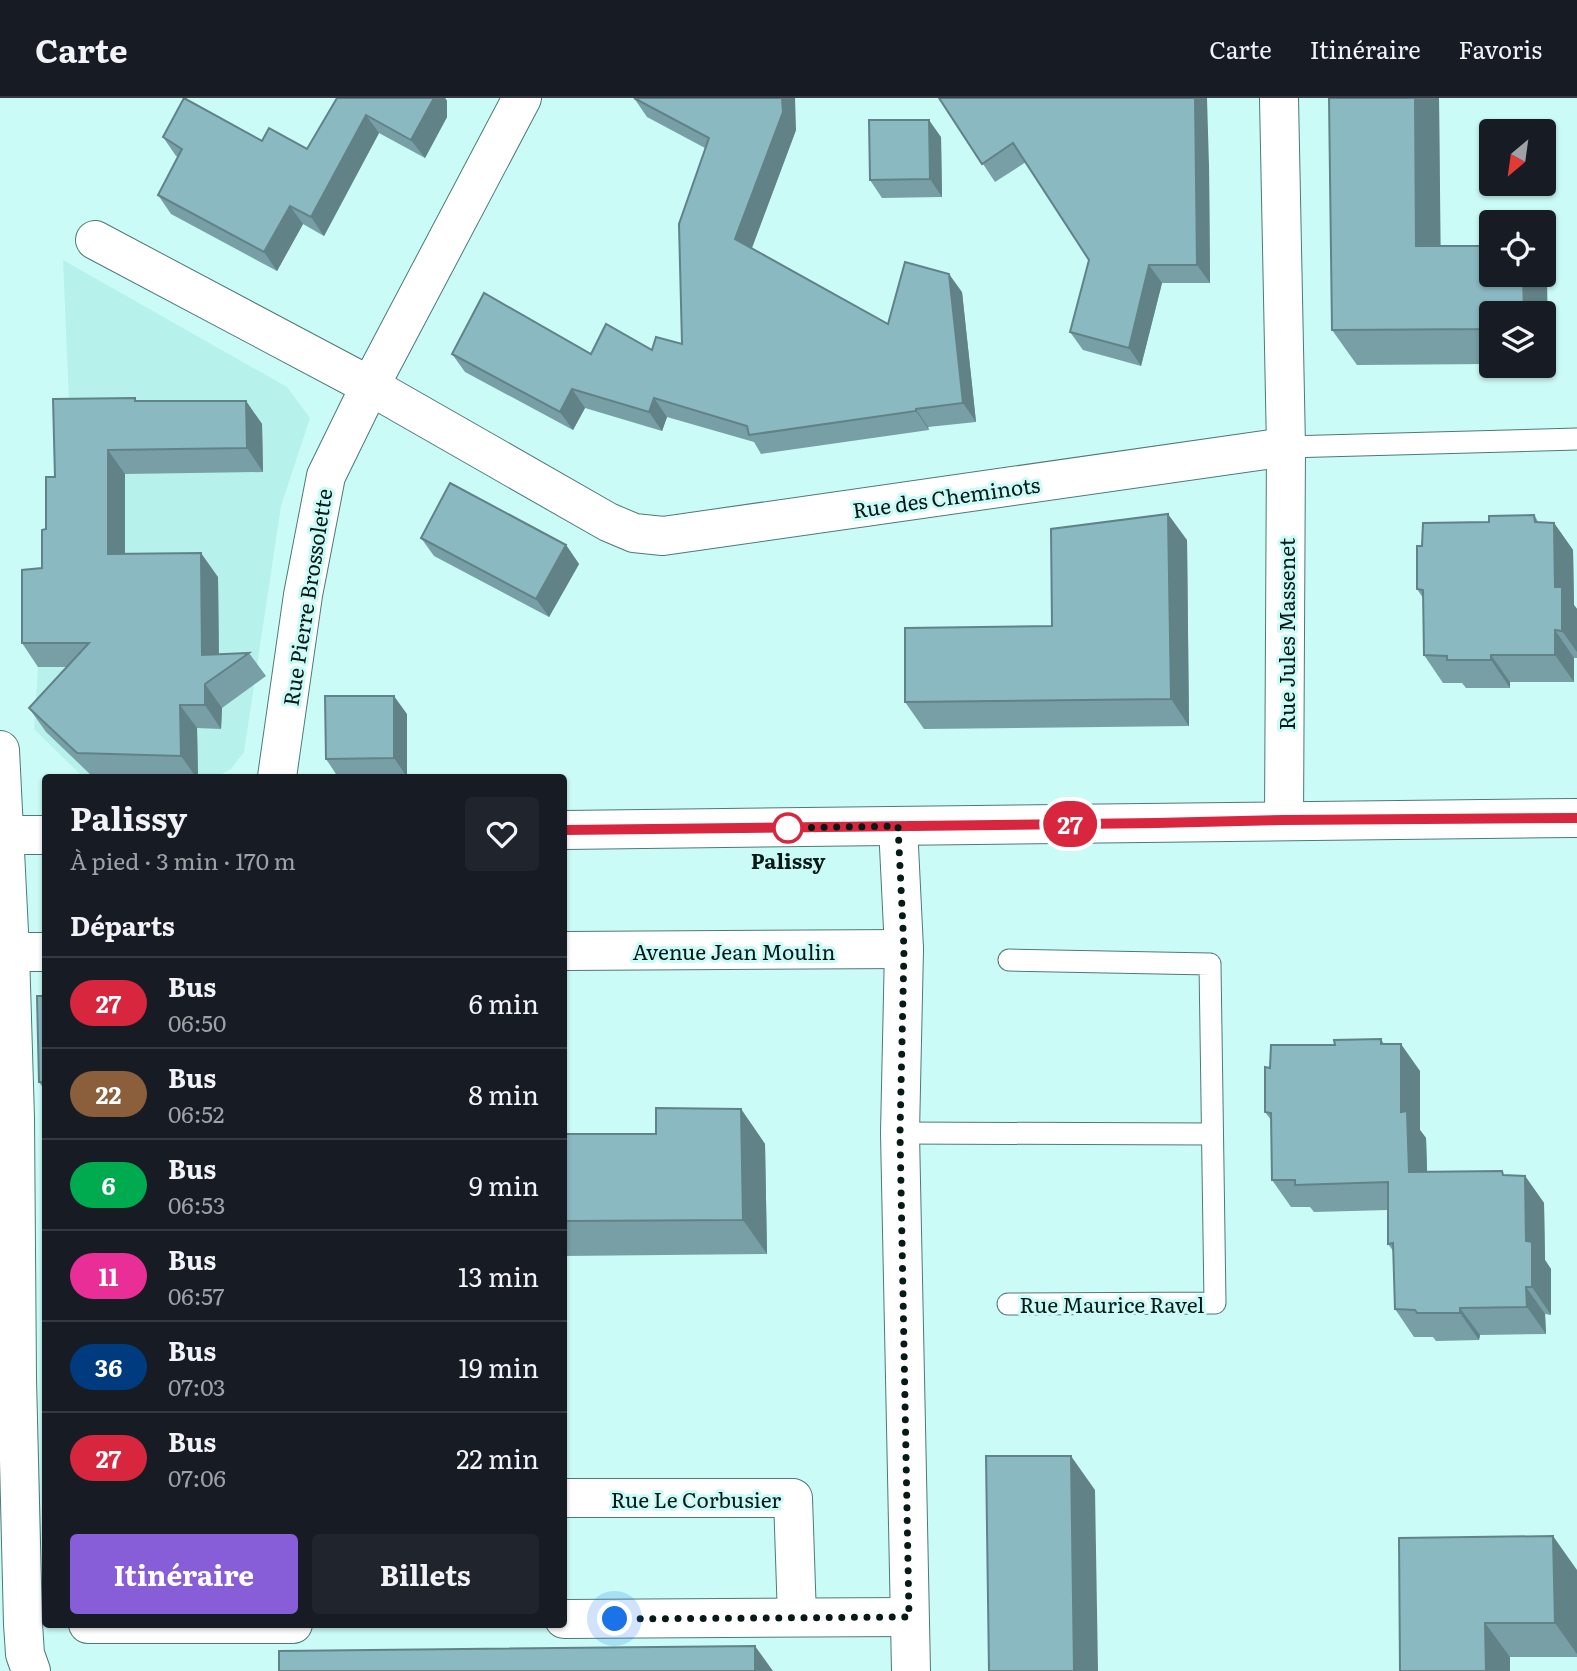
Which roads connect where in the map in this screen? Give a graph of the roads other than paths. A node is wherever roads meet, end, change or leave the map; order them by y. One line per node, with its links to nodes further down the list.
1 (522, 98): 4 (street, Rue Pierre Brossolette)
2 (1279, 98): 6 (street, Rue Jules Massenet)
3 (95, 240): 4 (street)
4 (370, 386): 6 (street, Rue des Cheminots); 8 (street, Rue Pierre Brossolette)
5 (1577, 439): 6 (lane)
6 (1286, 447): 10 (street, Rue Jules Massenet)
7 (0, 750): 13 (street)
8 (277, 774)
9 (1577, 818): 10 (street)
10 (1284, 820): 11 (street)
11 (898, 826): 12 (street); 15 (street)
12 (567, 830)
13 (2, 835): 14 (street); 17 (street)
14 (42, 835)
15 (904, 949): 16 (street, Avenue Jean Moulin); 19 (street)
16 (567, 951)
17 (19, 953): 22 (street)
18 (1009, 960): 20 (lane, Rue Maurice Ravel)
19 (900, 1133): 20 (lane); 25 (street)
20 (1212, 1134): 21 (lane, Rue Maurice Ravel)
21 (1007, 1304)
22 (9, 1341): 27 (street)
23 (567, 1498): 24 (street, Rue Le Corbusier)
24 (797, 1617): 25 (street); 26 (street)
25 (909, 1617): 29 (street)
26 (567, 1619)
27 (34, 1624): 28 (street)
28 (32, 1671)
29 (911, 1671)

